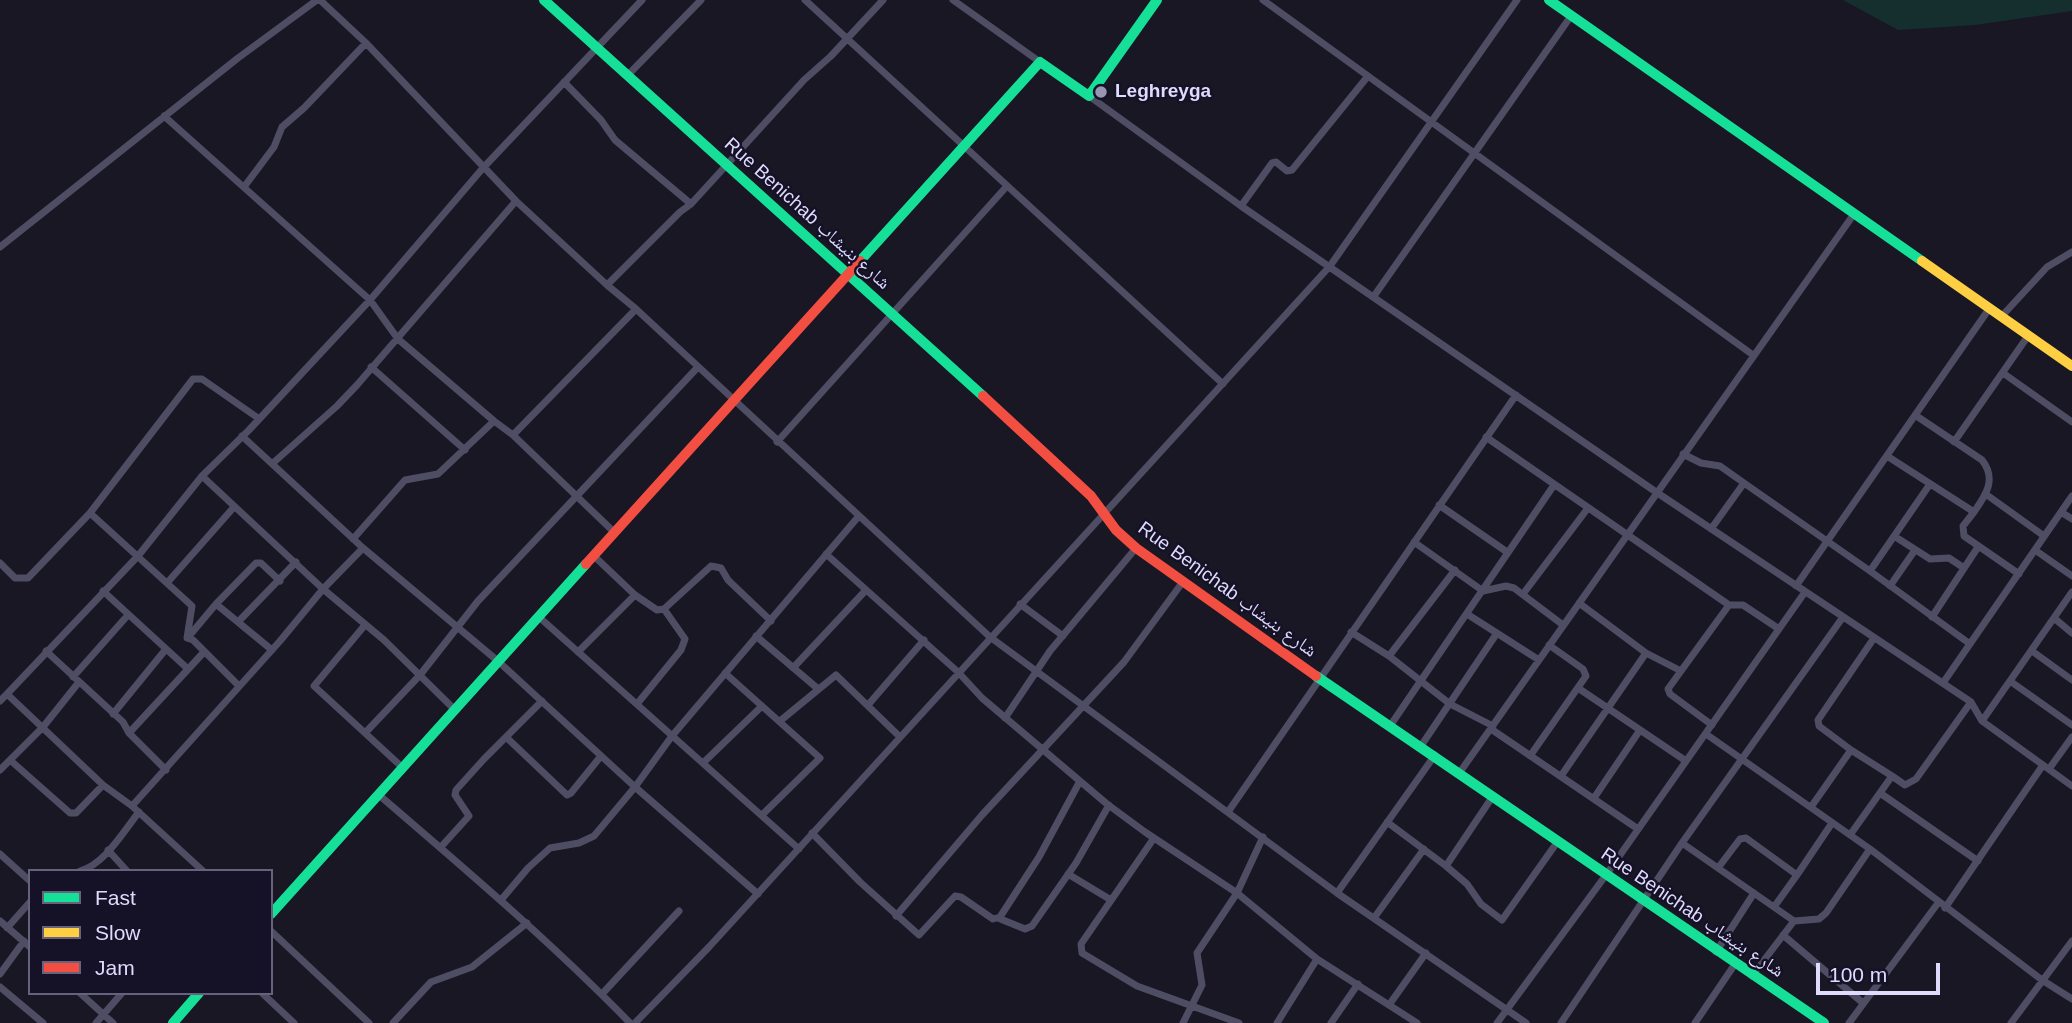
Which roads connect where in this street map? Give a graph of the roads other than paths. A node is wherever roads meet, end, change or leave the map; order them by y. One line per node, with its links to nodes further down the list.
1 (318, 0): 14 (street); 21 (street)
2 (544, 0): 15 (street, Rue Benichab شارع بنيشاب)
3 (642, 0): 15 (street)
4 (701, 0): 17 (street)
5 (805, 0): 13 (street)
6 (883, 0): 13 (street)
7 (953, 0): 16 (street)
8 (1157, 0): 20 (street)
9 (1263, 0): 18 (street)
10 (1517, 0): 22 (street)
11 (1549, 0): 12 (street)
12 (1571, 16): 24 (street); 32 (street)
13 (847, 38): 23 (street); 25 (street)
14 (366, 43): 26 (street); 28 (street)
15 (597, 48): 17 (street, Rue Benichab شارع بنيشاب); 19 (street)
16 (1040, 62): 20 (street); 23 (street)
17 (627, 76): 25 (street, Rue Benichab شارع بنيشاب)
18 (1368, 76): 22 (street); 31 (street)
19 (564, 82): 26 (street); 30 (street)
20 (1089, 96): 31 (street)
21 (164, 116): 28 (street); 33 (street)
22 (1432, 121): 24 (street); 35 (street)
23 (964, 147): 27 (street); 36 (street)
24 (1475, 153): 38 (street); 46 (street)
25 (726, 165): 30 (street); 36 (street, Rue Benichab شارع بنيشاب)
26 (483, 168): 29 (street); 39 (street)
27 (1007, 186): 42 (street); 51 (street)
28 (244, 187): 39 (street)
29 (516, 201): 37 (street); 45 (street)
30 (691, 204): 37 (street)
31 (1241, 206): 35 (street)
32 (1854, 214): 41 (street); 46 (street)
33 (0, 247)
34 (2072, 252): 43 (street)
35 (1331, 266): 38 (street); 51 (street)
36 (849, 274): 42 (street, Rue Benichab شارع بنيشاب); 53 (street)
37 (607, 285): 40 (street)
38 (1374, 296): 52 (street)
39 (370, 300): 45 (street); 55 (street)
40 (636, 309): 49 (street); 58 (street)
41 (1989, 309): 43 (street); 54 (street)
42 (892, 313): 61 (street); 81 (street, Rue Benichab شارع بنيشاب)
43 (2001, 317): 44 (street)
44 (2028, 336): 47 (street); 50 (street)
45 (398, 338): 48 (street); 56 (street)
46 (1753, 355): 64 (street)
47 (2072, 366)
48 (370, 367): 63 (street); 66 (street)
49 (698, 367): 53 (street); 72 (street)
50 (2003, 373): 57 (street); 62 (street)
51 (1223, 384): 81 (street)
52 (1516, 395): 60 (street); 71 (street)
53 (734, 402): 61 (street); 85 (street)
54 (1915, 415): 62 (street); 65 (street)
55 (258, 418): 59 (street); 80 (street)
56 (494, 421): 58 (street); 63 (street)
57 (2072, 422)
58 (513, 435): 72 (street)
59 (242, 436): 66 (street); 67 (street)
60 (1486, 437): 70 (street); 75 (street)
61 (777, 442): 82 (street)
62 (1954, 442): 73 (street)
63 (464, 450): 89 (street)
64 (1684, 454): 68 (street); 71 (street)
65 (1887, 456): 69 (street); 90 (street)
66 (273, 463): 89 (street)
67 (202, 476): 76 (street); 99 (street)
68 (1744, 483): 84 (street); 90 (street)
69 (1930, 484): 78 (street); 87 (street)
70 (1554, 485): 77 (street); 97 (street)
71 (1656, 492): 84 (street); 86 (street)
72 (577, 495): 85 (street); 136 (street)
73 (1987, 495): 78 (street); 88 (street)
74 (2072, 496): 79 (street)
75 (1439, 505): 91 (street); 97 (street)
76 (234, 507): 101 (street); 109 (street)
77 (1588, 508): 86 (street); 119 (street)
78 (1973, 512): 92 (street)
79 (2061, 512): 83 (street); 88 (street)
80 (90, 513): 99 (street); 102 (street)
81 (1105, 514): 94 (street, Rue Benichab شارع بنيشاب); 123 (street)
82 (858, 517): 98 (street); 144 (street)
83 (2072, 519)
84 (1711, 529): 111 (street)
85 (615, 533): 100 (street)
86 (1626, 535): 121 (street); 124 (street)
87 (1894, 536): 95 (street); 105 (street)
88 (2044, 536): 96 (street)
89 (354, 539): 93 (street)
90 (1827, 541): 105 (street); 111 (street)
91 (1414, 542): 104 (street); 138 (street)
92 (1978, 547): 103 (street); 106 (street)
93 (363, 548): 113 (street); 136 (street)
94 (1136, 548): 110 (street, Rue Benichab شارع بنيشاب); 142 (street)
95 (1915, 550): 103 (street); 112 (street)
96 (2035, 550): 106 (street); 107 (street)
97 (1507, 552): 116 (street)
98 (826, 554): 114 (street); 133 (street)
99 (138, 556): 109 (street); 115 (street)
100 (594, 556): 120 (street); 128 (street)
101 (296, 562): 108 (street); 113 (street)
102 (0, 563)
103 (1964, 568): 130 (street)
104 (1455, 570): 116 (street); 156 (street)
105 (1870, 570): 112 (street)
106 (2018, 574): 148 (street)
107 (2072, 576)
108 (280, 581): 122 (street); 132 (street)
109 (167, 583): 143 (street)
110 (1182, 583): 166 (street, Rue Benichab شارع بنيشاب); 183 (street)
111 (1796, 586): 117 (street)
112 (1890, 586): 130 (street)
113 (323, 589): 134 (street); 150 (street)
114 (866, 590): 146 (street); 159 (street)
115 (103, 591): 127 (street); 151 (street)
116 (1483, 591): 119 (street); 126 (street)
117 (1805, 592): 129 (street); 137 (street)
118 (2072, 592): 131 (street)
119 (1523, 594): 135 (street)
120 (635, 595): 125 (street); 154 (street)
121 (1578, 603): 135 (street); 155 (street)
122 (216, 604): 132 (street); 143 (street)
123 (1020, 604): 142 (street); 144 (street)
124 (1729, 604): 137 (street); 162 (street)
125 (664, 609): 133 (street); 179 (street)
126 (1467, 614): 140 (street); 170 (street)
127 (128, 615): 149 (street); 167 (street)
128 (539, 617): 154 (street); 158 (street)
129 (1843, 617): 145 (street); 210 (street)
130 (1932, 617): 148 (street)
131 (2054, 618): 139 (street); 152 (street)
132 (239, 621): 150 (street)
133 (771, 621): 141 (street)
134 (365, 625): 165 (street); 197 (street)
135 (1563, 625): 147 (street)
136 (457, 629): 158 (street); 165 (street)
137 (1779, 629): 190 (street)
138 (1351, 632): 156 (street); 166 (street)
139 (2072, 633)
140 (1497, 634): 157 (street); 180 (street)
141 (756, 636): 159 (street); 164 (street)
142 (1063, 636): 161 (street)
143 (187, 638): 153 (street)
144 (990, 638): 161 (street); 163 (street)
145 (1874, 638): 171 (street); 205 (street)
146 (924, 640): 163 (street); 181 (street)
147 (1549, 645): 157 (street); 174 (street)
148 (1970, 645): 171 (street)
149 (166, 649): 160 (street); 186 (street)
150 (272, 650): 172 (street)
151 (46, 651): 167 (street); 175 (street)
152 (2032, 651): 168 (street); 169 (street)
153 (204, 652): 160 (street); 172 (street)
154 (578, 652): 179 (street)
155 (1646, 653): 162 (street); 184 (street)
156 (1389, 656): 170 (street)
157 (1539, 660): 194 (street)
158 (499, 662): 177 (street); 185 (street)
159 (793, 668): 173 (street)
160 (188, 669): 196 (street)
161 (1037, 671): 183 (street); 187 (street)
162 (1681, 671): 190 (street)
163 (958, 672): 187 (street); 201 (street)
164 (725, 673): 182 (street); 199 (street)
165 (420, 675): 185 (street); 197 (street)
166 (1319, 678): 192 (street, Rue Benichab شارع بنيشاب); 232 (street)
167 (76, 679): 186 (street); 193 (street)
168 (2072, 680)
169 (2010, 681): 189 (street); 191 (street)
170 (1420, 682): 180 (street); 192 (street)
171 (1943, 683): 178 (street)
172 (239, 686): 215 (street)
173 (817, 688): 181 (street); 188 (street)
174 (1577, 688): 184 (street); 208 (street)
175 (7, 694): 176 (street); 193 (street)
176 (0, 701)
177 (542, 701): 200 (street); 207 (street)
178 (1971, 702): 189 (street); 219 (street)
179 (637, 704): 199 (street)
180 (1450, 704): 194 (street); 203 (street)
181 (868, 705): 201 (street)
182 (762, 706): 188 (street); 212 (street)
183 (1084, 706): 204 (street); 232 (street)
184 (1609, 708): 195 (street); 218 (street)
185 (455, 710): 214 (street)
186 (113, 714): 196 (street)
187 (1005, 718): 204 (street)
188 (780, 721): 233 (street)
189 (1982, 721): 213 (street)
190 (1712, 725): 198 (street)
191 (2072, 725)
192 (1390, 726): 203 (street, Rue Benichab شارع بنيشاب)
193 (43, 727): 209 (street); 221 (street)
194 (1492, 727): 208 (street); 217 (street)
195 (1640, 730): 211 (street); 227 (street)
196 (130, 733): 215 (street)
197 (365, 733): 214 (street)
198 (1706, 734): 210 (street); 211 (street)
199 (671, 736): 212 (street); 223 (street)
200 (506, 737): 207 (street); 243 (street)
201 (900, 737): 237 (street)
202 (2072, 737): 213 (street)
203 (1421, 746): 206 (street, Rue Benichab شارع بنيشاب)
204 (1042, 750): 220 (street); 271 (street)
205 (1851, 750): 219 (street); 230 (street)
206 (1435, 755): 217 (street, Rue Benichab شارع بنيشاب); 234 (street)
207 (601, 756): 223 (street)
208 (1530, 756): 218 (street)
209 (10, 760): 216 (street); 221 (street)
210 (1743, 760): 230 (street); 242 (street)
211 (1686, 761): 236 (street)
212 (703, 763): 233 (street)
213 (2046, 767): 222 (street); 249 (street)
214 (403, 768): 225 (street)
215 (166, 769): 229 (street)
216 (0, 770)
217 (1460, 772): 226 (street, Rue Benichab شارع بنيشاب)
218 (1561, 776): 227 (street)
219 (1892, 776): 224 (street)
220 (1080, 781): 228 (street); 272 (street)
221 (103, 785): 229 (street)
222 (2072, 786)
223 (635, 787): 262 (street); 263 (street)
224 (1880, 793): 238 (street); 249 (street)
225 (379, 795): 243 (street); 270 (street)
226 (1493, 796): 241 (street, Rue Benichab شارع بنيشاب); 250 (street)
227 (1594, 798): 236 (street)
228 (1109, 805): 240 (street); 255 (street)
229 (132, 806): 231 (street)
230 (1811, 807): 235 (street)
231 (139, 812): 247 (street); 254 (street)
232 (1228, 812): 239 (street)
233 (761, 815): 244 (street)
234 (1387, 822): 245 (street); 260 (street)
235 (1832, 823): 238 (street); 257 (street)
236 (1638, 829): 256 (street)
237 (812, 833): 244 (street); 271 (street)
238 (1850, 835): 246 (street)
239 (1263, 837): 259 (street); 260 (street)
240 (1154, 838): 259 (street); 264 (street)
241 (1558, 841): 250 (street); 256 (street, Rue Benichab شارع بنيشاب)
242 (1682, 843): 251 (street); 265 (street)
243 (440, 848): 263 (street)
244 (799, 849): 262 (street)
245 (1424, 849): 250 (street); 273 (street)
246 (1870, 849): 267 (street); 275 (street)
247 (108, 850): 252 (street); 253 (street)
248 (0, 854): 258 (street)
249 (1978, 861): 267 (street)
250 (1446, 866)
251 (1718, 868): 257 (street); 261 (street)
252 (86, 869)
253 (124, 869)
254 (202, 869)
255 (1068, 874): 264 (street); 272 (street)
256 (1606, 875): 265 (street, Rue Benichab شارع بنيشاب); 300 (street)
257 (1797, 875): 268 (street)
258 (28, 879)
259 (1237, 893): 284 (street); 298 (street)
260 (1337, 893): 273 (street)
261 (1754, 893): 268 (street); 282 (street)
262 (758, 894): 309 (street)
263 (501, 900): 276 (street)
264 (1111, 900): 298 (street)
265 (1644, 902): 282 (street, Rue Benichab شارع بنيشاب); 317 (street)
266 (28, 904): 277 (street)
267 (1942, 906): 288 (street); 297 (street)
268 (1774, 907): 275 (street)
269 (679, 911): 291 (street)
270 (273, 912)
271 (896, 916): 272 (street)
272 (998, 918)
273 (1374, 918): 283 (street)
274 (0, 921): 277 (street)
275 (1794, 921): 279 (street)
276 (527, 923): 291 (street); 308 (street)
277 (7, 928): 281 (street)
278 (273, 933): 307 (street)
279 (1783, 935): 287 (street); 297 (street)
280 (2072, 941): 288 (street)
281 (27, 944): 286 (street)
282 (1716, 952): 285 (street, Rue Benichab شارع بنيشاب)
283 (1426, 953): 299 (street); 300 (street)
284 (1317, 959): 289 (street); 312 (street)
285 (1735, 964): 287 (street, Rue Benichab شارع بنيشاب); 318 (street)
286 (0, 974)
287 (1752, 976): 319 (street, Rue Benichab شارع بنيشاب)
288 (2042, 980): 296 (street); 321 (street)
289 (1358, 984): 299 (street); 313 (street)
290 (0, 987): 302 (street)
291 (601, 994): 309 (street)
292 (82, 995): 301 (street)
293 (120, 995): 301 (street)
294 (198, 995): 305 (street)
295 (264, 995): 306 (street)
296 (2072, 999)
297 (1863, 1003): 320 (street)
298 (1192, 1005): 310 (street); 311 (street)
299 (1389, 1005): 314 (street)
300 (1506, 1010): 315 (street); 316 (street)
301 (103, 1014): 303 (street); 304 (street)
302 (43, 1023)
303 (96, 1023)
304 (113, 1023)
305 (173, 1023)
306 (294, 1023)
307 (369, 1023)
308 (393, 1023)
309 (632, 1023)
310 (1183, 1023)
311 (1239, 1023)
312 (1277, 1023)
313 (1331, 1023)
314 (1417, 1023)
315 (1497, 1023)
316 (1526, 1023)
317 (1561, 1023)
318 (1695, 1023)
319 (1824, 1023)
320 (1849, 1023)
321 (2011, 1023)

